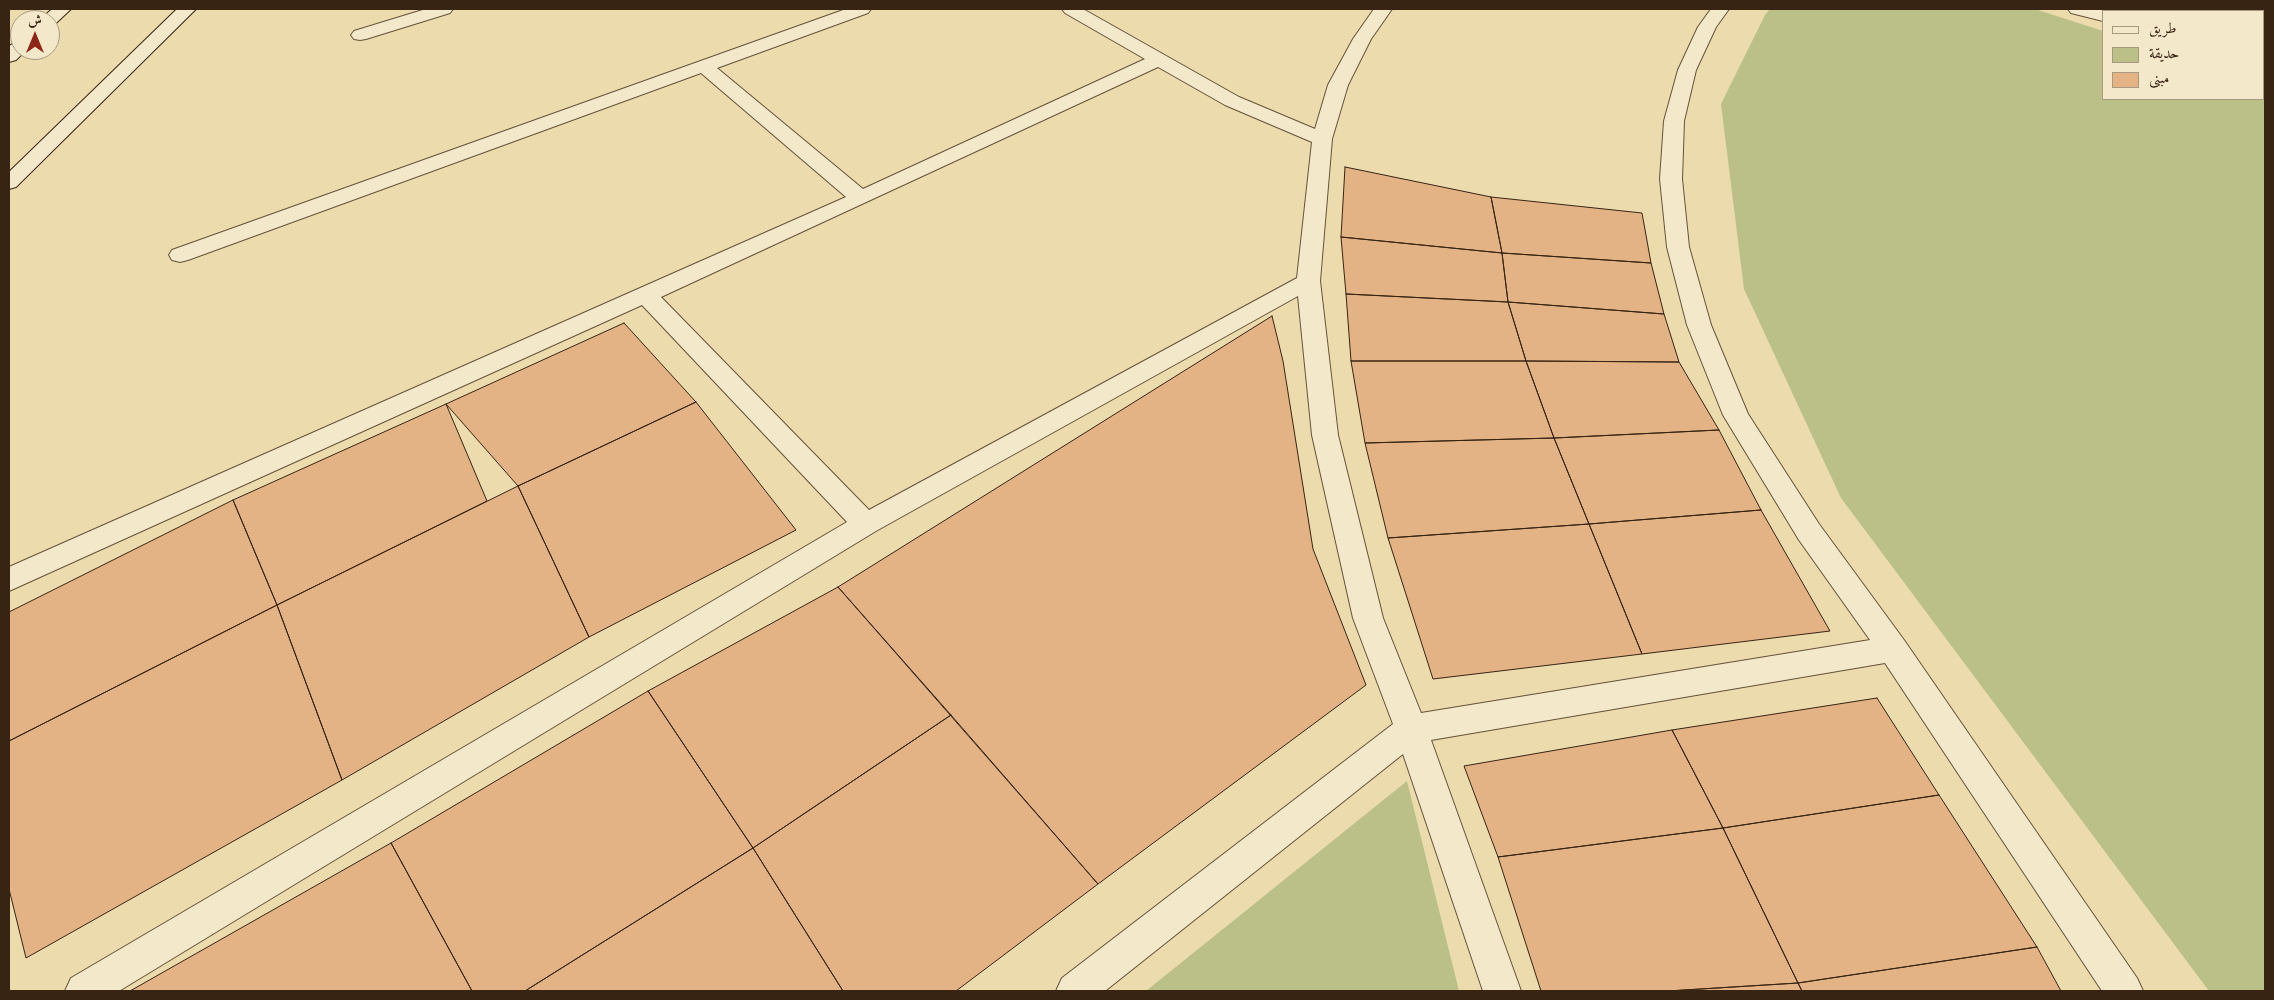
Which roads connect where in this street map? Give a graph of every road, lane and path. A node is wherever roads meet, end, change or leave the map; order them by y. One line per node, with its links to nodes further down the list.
1 (187, 9): 13 (street)
2 (444, 9): 9 (street)
3 (862, 9): 11 (street)
4 (1071, 9): 10 (street)
5 (1383, 9): 12 (street)
6 (1720, 9): 20 (street)
7 (2076, 9): 8 (street)
8 (2102, 16)
9 (360, 35)
10 (1160, 59): 12 (street); 14 (street)
11 (704, 66): 14 (street); 15 (street)
12 (1322, 139): 16 (street)
13 (9, 183)
14 (861, 198): 17 (street)
15 (180, 255)
16 (1308, 281): 18 (street); 21 (street)
17 (646, 295): 18 (street); 19 (street)
18 (866, 524): 22 (street)
19 (9, 580)
20 (1893, 649): 21 (street); 25 (street)
21 (1411, 729): 23 (street); 24 (street)
22 (84, 991)
23 (1076, 991)
24 (1502, 991)
25 (2124, 991)

